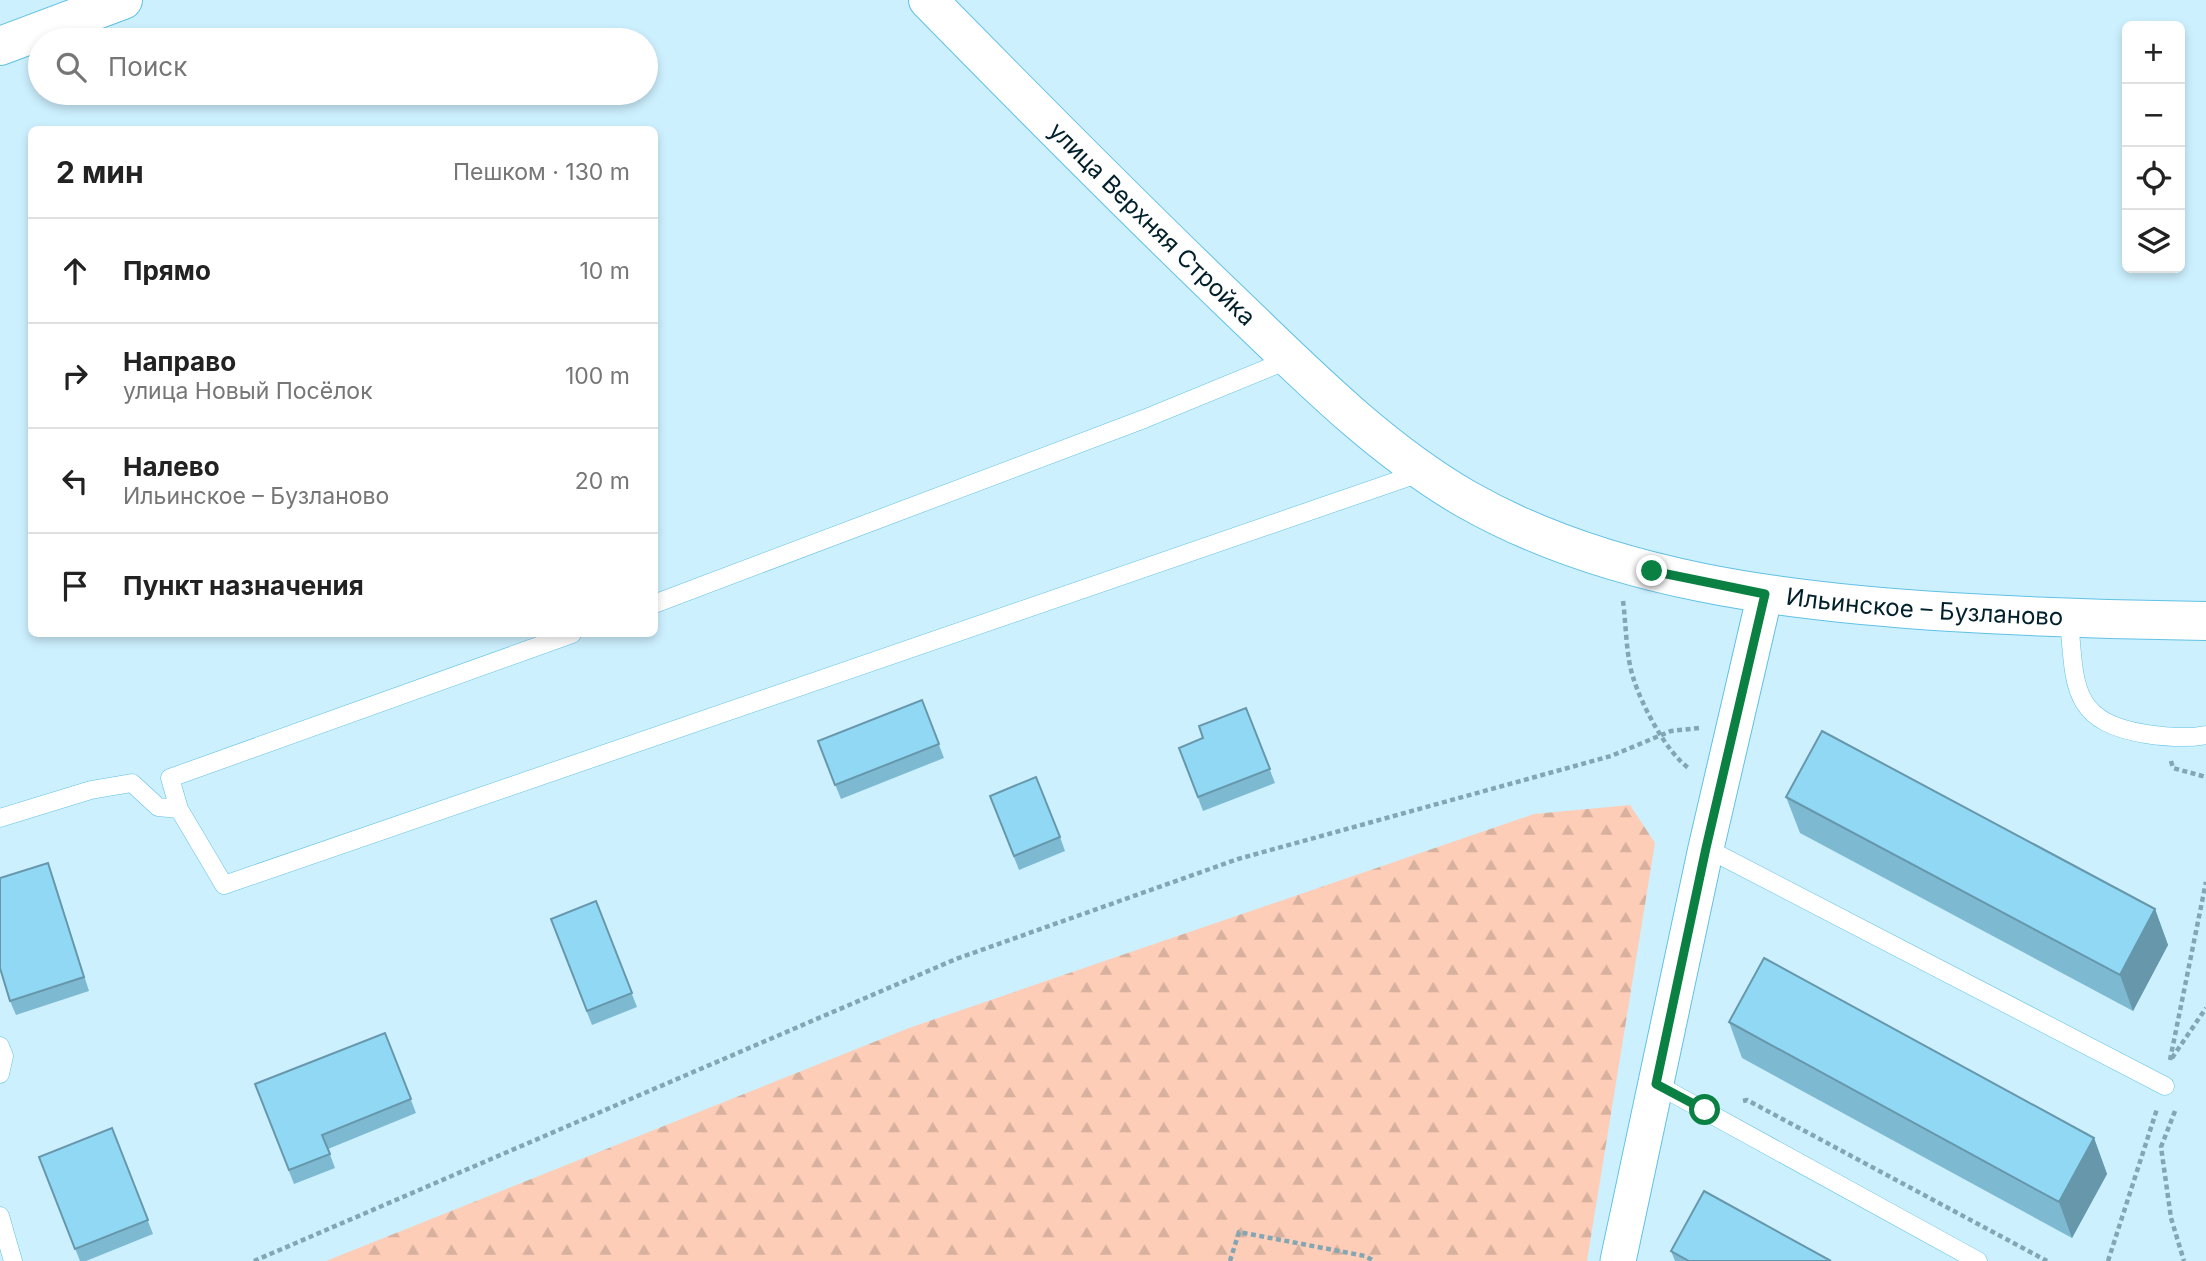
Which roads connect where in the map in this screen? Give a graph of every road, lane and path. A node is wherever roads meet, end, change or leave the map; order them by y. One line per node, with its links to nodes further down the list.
1 (123, 0): 3 (street)
2 (928, 0): 6 (street, улица Верхняя Стройка)
3 (48, 28)
4 (28, 36): 5 (street)
5 (0, 46)
6 (1290, 359): 7 (street, улица Верхняя Стройка); 11 (lane)
7 (1383, 442): 8 (street, Ильинское – Бузланово)
8 (1423, 472): 9 (street, Ильинское – Бузланово); 18 (lane)
9 (1617, 561): 10 (street, Ильинское – Бузланово); 16 (path)
10 (1765, 594): 12 (street, Ильинское – Бузланово); 15 (street)
11 (658, 602)
12 (2069, 619): 13 (street, Ильинское – Бузланово); 17 (lane)
13 (2206, 621)
14 (564, 637): 18 (lane)
15 (1735, 725): 16 (path); 20 (street)
16 (1660, 736): 30 (path)
17 (2206, 736)
18 (179, 810): 19 (lane)
19 (0, 818)
20 (1706, 848): 25 (street); 26 (lane)
21 (2206, 1008): 23 (path)
22 (0, 1046): 24 (lane)
23 (2170, 1062)
24 (0, 1074)
25 (1656, 1084): 27 (lane); 33 (street)
26 (2165, 1086)
27 (1705, 1110): 34 (lane); 35 (path)
28 (0, 1216): 29 (lane)
29 (13, 1261)
30 (254, 1261)
31 (1230, 1261): 32 (path)
32 (1374, 1261)
33 (1618, 1261)
34 (1978, 1261)
35 (2047, 1261)

